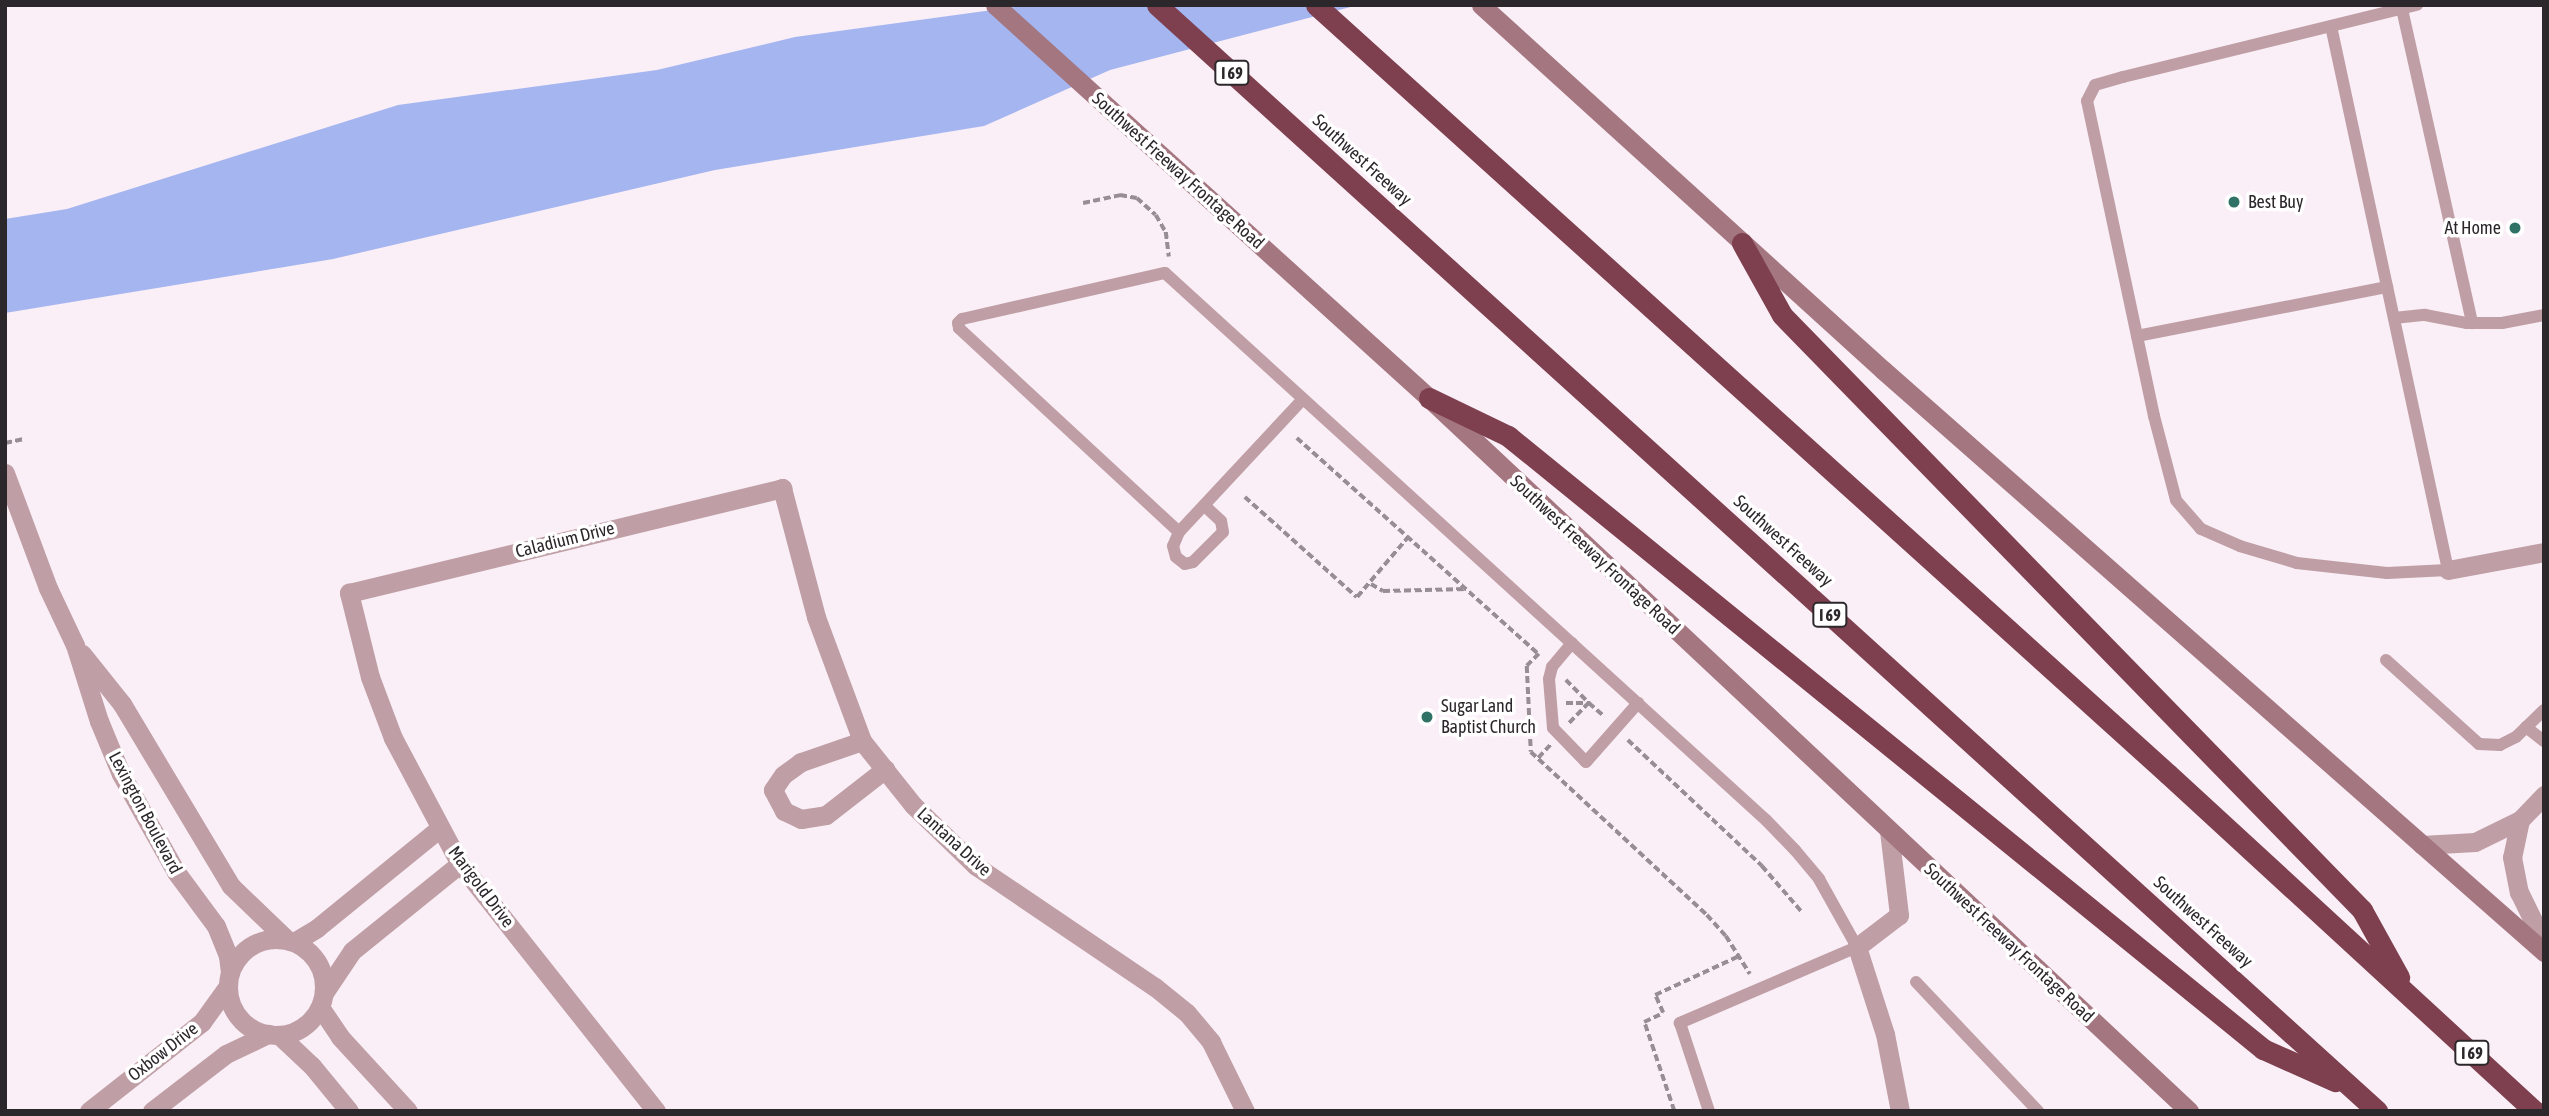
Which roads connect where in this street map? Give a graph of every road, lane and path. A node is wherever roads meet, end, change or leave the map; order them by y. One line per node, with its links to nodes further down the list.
1 (995, 5): 16 (main road, Southwest Freeway Frontage Road)
2 (1157, 5): 59 (highway, Southwest Freeway / I 69)
3 (1316, 5): 56 (highway, I 69)
4 (1481, 5): 9 (main road)
5 (2417, 5): 6 (lane)
6 (2402, 9): 7 (lane); 14 (lane)
7 (2331, 26): 11 (lane); 15 (lane)
8 (1083, 203): 10 (path)
9 (1742, 243): 47 (main road); 56 (highway)
10 (1165, 273): 17 (lane); 24 (lane)
11 (2387, 287): 13 (lane); 15 (lane)
12 (2544, 315): 14 (lane)
13 (2394, 318): 14 (lane); 27 (lane)
14 (2472, 323)
15 (2137, 336): 27 (lane)
16 (1429, 398): 46 (main road, Southwest Freeway Frontage Road); 59 (highway)
17 (1303, 399): 23 (lane); 31 (lane)
18 (24, 439): 19 (path)
19 (5, 443)
20 (5, 473): 32 (street, Lexington Boulevard)
21 (782, 488): 30 (street, Caladium Drive); 40 (street, Lantana Drive)
22 (1245, 497): 28 (path)
23 (1205, 506): 24 (lane); 24 (lane)
24 (1179, 532)
25 (1408, 537): 28 (path)
26 (2544, 552): 27 (street)
27 (2448, 570)
28 (1371, 583): 29 (path)
29 (1467, 589)
30 (349, 593): 45 (street, Marigold Drive)
31 (1572, 643): 34 (lane); 35 (lane)
32 (75, 645): 50 (street, Lexington Boulevard); 54 (street, Lexington Boulevard)
33 (2386, 660): 38 (lane)
34 (1638, 703): 39 (lane); 52 (lane)
35 (1551, 704): 36 (path); 39 (path); 39 (lane)
36 (1525, 705)
37 (2544, 710): 38 (lane)
38 (2526, 727): 41 (lane)
39 (1616, 728): 49 (path)
40 (862, 741): 42 (street, Lantana Drive); 42 (street)
41 (2544, 741)
42 (885, 769): 65 (street, Lantana Drive)
43 (2544, 795): 44 (street)
44 (2520, 820): 47 (street); 51 (street)
45 (439, 829): 48 (street, Marigold Drive); 50 (street)
46 (1889, 831): 52 (street); 69 (main road, Southwest Freeway Frontage Road)
47 (2422, 845): 53 (main road)
48 (460, 864): 57 (street); 64 (street, Marigold Drive)
49 (1802, 912)
50 (290, 941): 54 (street); 57 (street)
51 (2544, 943)
52 (1857, 947): 66 (lane); 67 (street)
53 (2544, 952)
54 (229, 979): 58 (street); 60 (street, Oxbow Drive)
55 (1916, 982): 68 (lane)
56 (2408, 995): 71 (highway, I 69)
57 (322, 1000): 58 (street); 63 (street)
58 (274, 1034): 61 (street); 62 (street)
59 (2354, 1090): 70 (highway, Southwest Freeway / I 69)
60 (89, 1111)
61 (152, 1111)
62 (349, 1111)
63 (408, 1111)
64 (656, 1111)
65 (1245, 1111)
66 (1709, 1111)
67 (1900, 1111)
68 (2038, 1111)
69 (2189, 1111)
70 (2377, 1111)
71 (2535, 1111)

